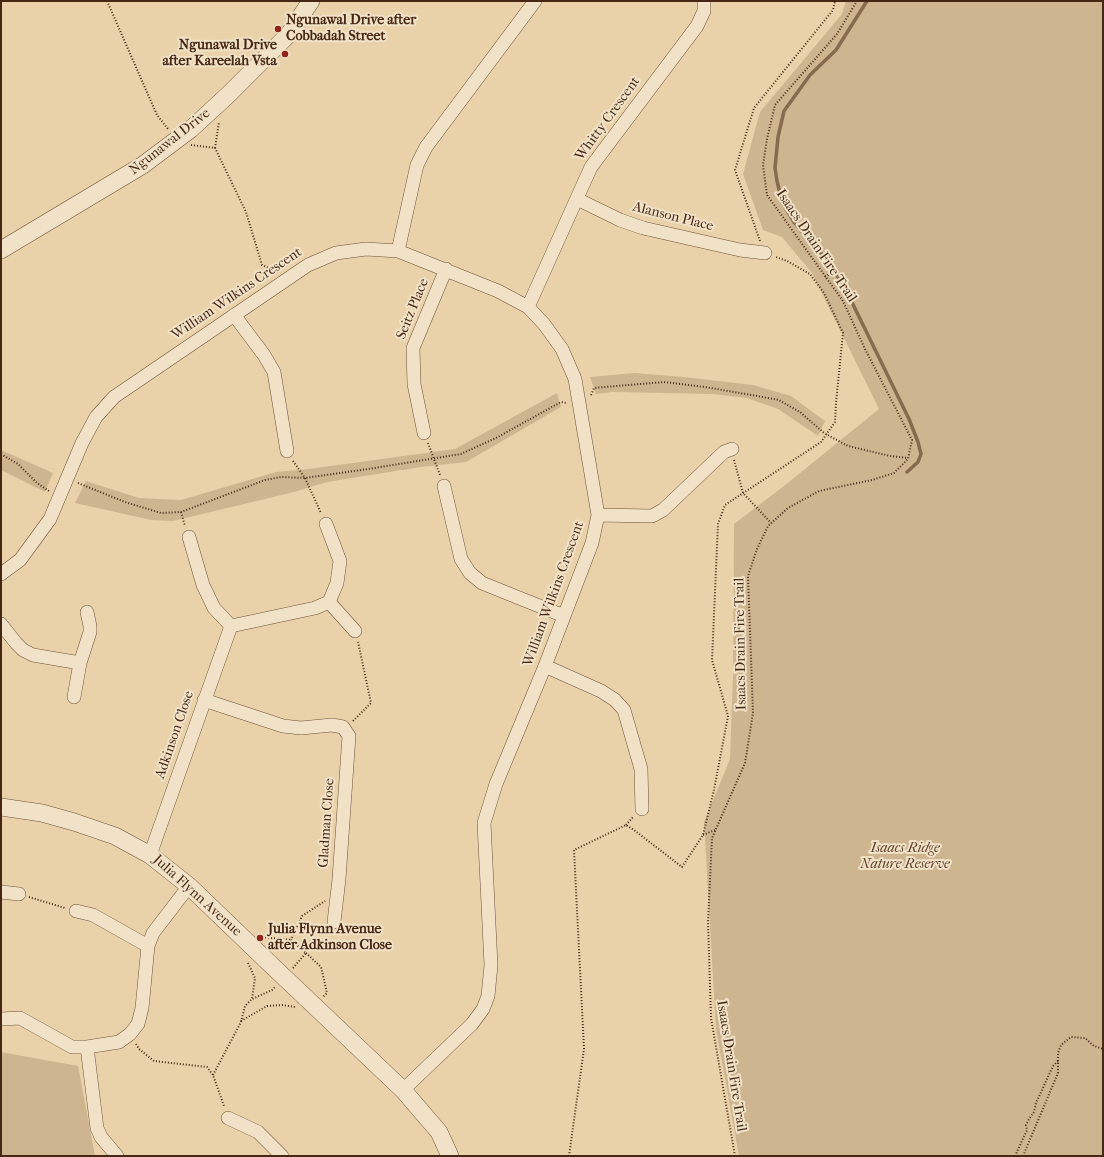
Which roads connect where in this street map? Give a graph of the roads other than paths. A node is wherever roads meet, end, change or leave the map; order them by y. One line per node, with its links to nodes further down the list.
1 (311, 1): 5 (street, Ngunawal Drive)
2 (535, 1): 6 (street)
3 (704, 1): 4 (street, Whitty Crescent)
4 (577, 199): 7 (street, Alanson Place); 9 (street, Whitty Crescent)
5 (1, 250)
6 (398, 251): 8 (street, William Wilkins Crescent); 10 (street, William Wilkins Crescent)
7 (765, 253)
8 (446, 269): 9 (street, William Wilkins Crescent); 11 (street, Seitz Place)
9 (528, 307): 15 (street, William Wilkins Crescent)
10 (234, 315): 13 (street); 18 (street, William Wilkins Crescent)
11 (424, 433)
12 (732, 449): 15 (street)
13 (287, 451)
14 (444, 486): 21 (street)
15 (598, 515): 21 (street, William Wilkins Crescent)
16 (326, 524): 19 (street)
17 (189, 537): 23 (street)
18 (1, 574)
19 (329, 602): 23 (street); 24 (street)
20 (87, 612): 25 (street)
21 (564, 616): 26 (street, William Wilkins Crescent)
22 (1, 624): 25 (street)
23 (231, 626): 28 (street, Adkinson Close)
24 (355, 631)
25 (80, 663): 27 (street)
26 (545, 666): 30 (street); 40 (street, William Wilkins Crescent)
27 (74, 697)
28 (204, 700): 31 (street, Adkinson Close); 36 (street, Gladman Close)
29 (1, 807): 31 (street, Julia Flynn Avenue)
30 (642, 809)
31 (150, 854): 32 (street, Julia Flynn Avenue)
32 (189, 886): 37 (street); 40 (street, Julia Flynn Avenue, bridge)
33 (1, 892): 34 (street)
34 (18, 894)
35 (76, 911): 37 (street)
36 (334, 922)
37 (148, 946): 39 (street)
38 (1, 1019): 39 (street)
39 (88, 1047): 42 (street)
40 (403, 1090): 44 (street, Julia Flynn Avenue)
41 (228, 1118): 43 (street)
42 (117, 1156)
43 (282, 1156)
44 (450, 1156)

